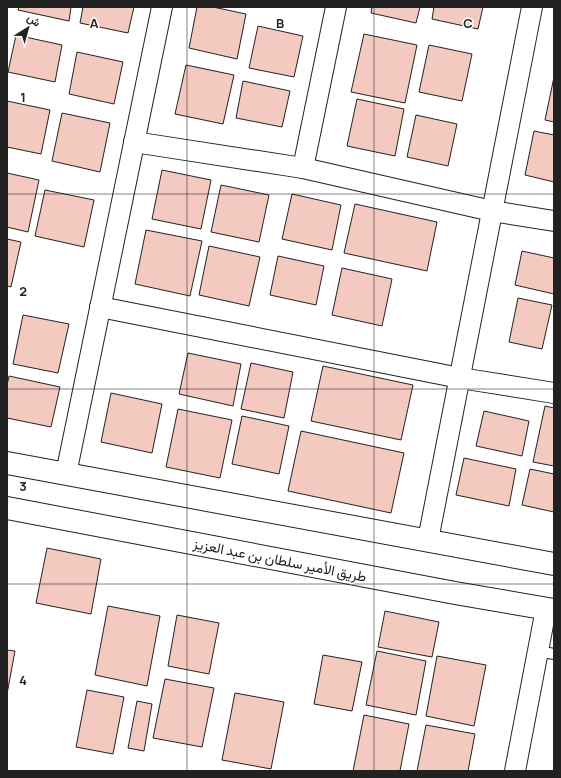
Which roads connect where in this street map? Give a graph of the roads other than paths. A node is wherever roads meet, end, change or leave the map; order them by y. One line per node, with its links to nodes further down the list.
1 (162, 7): 4 (street)
2 (336, 7): 5 (street)
3 (532, 7): 6 (street)
4 (134, 142): 5 (street); 8 (street)
5 (303, 168): 6 (street)
6 (492, 211): 7 (street); 9 (street)
7 (554, 221)
8 (100, 307): 9 (street); 12 (street)
9 (460, 378): 10 (street); 14 (street)
10 (554, 393)
11 (7, 463): 12 (main road)
12 (66, 474): 14 (main road)
13 (7, 508): 16 (main road, طريق الأمير سلطان بن عبد العزيز)
14 (428, 540): 15 (main road)
15 (554, 564)
16 (550, 609): 17 (street)
17 (546, 652): 18 (street)
18 (515, 771)

